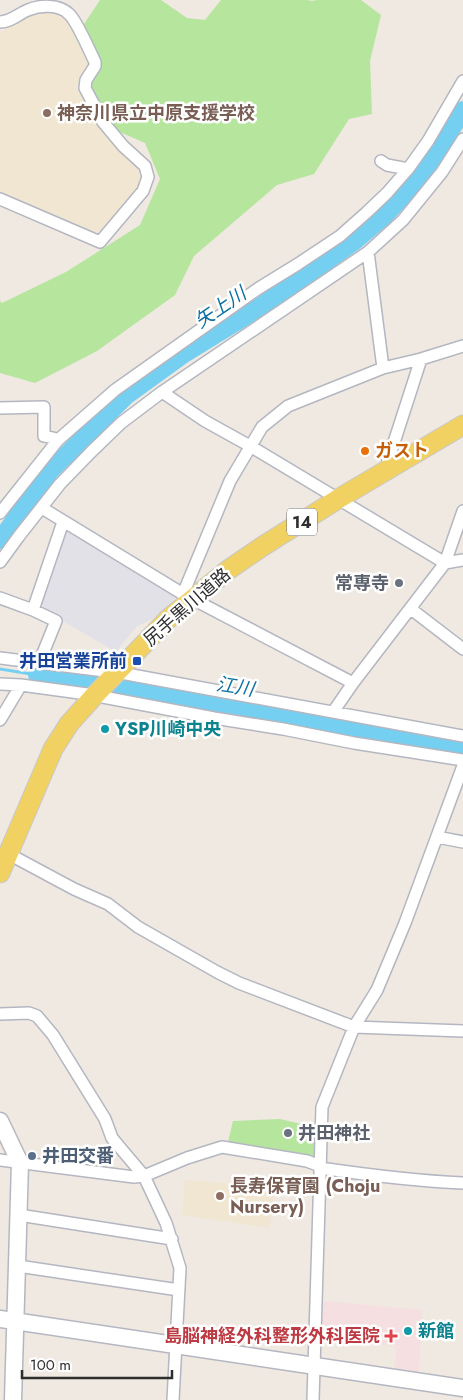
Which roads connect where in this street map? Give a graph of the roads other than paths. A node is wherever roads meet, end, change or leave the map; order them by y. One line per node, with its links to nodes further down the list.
1 (0, 22): 6 (street)
2 (463, 81): 5 (street)
3 (463, 140): 7 (street)
4 (381, 162): 5 (street)
5 (408, 169): 15 (street)
6 (0, 199)
7 (368, 252): 10 (street); 11 (street)
8 (463, 346): 9 (street)
9 (421, 359): 10 (street); 17 (street)
10 (383, 368): 16 (street)
11 (162, 392): 16 (street); 19 (street)
12 (0, 408): 15 (street)
13 (463, 416): 17 (main road, 尻手黒川道路 / 14)
14 (463, 426): 18 (main road, 尻手黒川道路 / 14)
15 (58, 440): 21 (street)
16 (250, 446): 18 (street); 26 (street)
17 (388, 461): 18 (main road, 尻手黒川道路 / 14)
18 (335, 498): 25 (street); 26 (main road, 尻手黒川道路 / 14)
19 (42, 508): 22 (street); 24 (street)
20 (463, 511): 25 (street)
21 (0, 513)
22 (63, 522): 26 (street); 29 (street)
23 (463, 560): 25 (street)
24 (0, 562)
25 (445, 563): 28 (street)
26 (187, 596): 33 (main road, 尻手黒川道路 / 14); 34 (street)
27 (0, 598): 29 (street)
28 (411, 609): 30 (street); 34 (street)
29 (33, 610): 32 (street)
30 (463, 648)
31 (0, 658): 32 (street)
32 (39, 663): 33 (street)
33 (113, 672): 37 (main road, 尻手黒川道路 / 14); 38 (street)
34 (353, 683): 38 (street)
35 (0, 684): 36 (street)
36 (21, 685): 37 (street); 39 (street)
37 (91, 695): 41 (street); 45 (main road, 尻手黒川道路 / 14)
38 (333, 712): 40 (street)
39 (0, 720)
40 (463, 736)
41 (463, 760)
42 (463, 766): 43 (street)
43 (437, 837): 44 (street); 48 (street)
44 (463, 842)
45 (3, 854): 46 (main road, 尻手黒川道路 / 14); 48 (street)
46 (0, 873)
47 (0, 1014): 54 (street)
48 (354, 1027): 49 (street); 53 (street)
49 (463, 1031)
50 (0, 1121): 52 (street)
51 (0, 1160): 52 (street)
52 (20, 1163): 54 (street); 56 (street)
53 (320, 1167): 54 (street); 55 (street); 62 (street)
54 (144, 1176): 57 (street)
55 (463, 1183)
56 (19, 1215): 57 (street); 58 (street)
57 (172, 1238): 59 (street)
58 (18, 1266): 59 (street); 60 (street)
59 (179, 1290): 61 (street)
60 (8, 1320): 61 (street); 64 (street)
61 (176, 1346): 62 (street); 65 (street)
62 (314, 1365): 63 (street); 66 (street)
63 (463, 1388)
64 (13, 1400)
65 (173, 1400)
66 (313, 1400)

